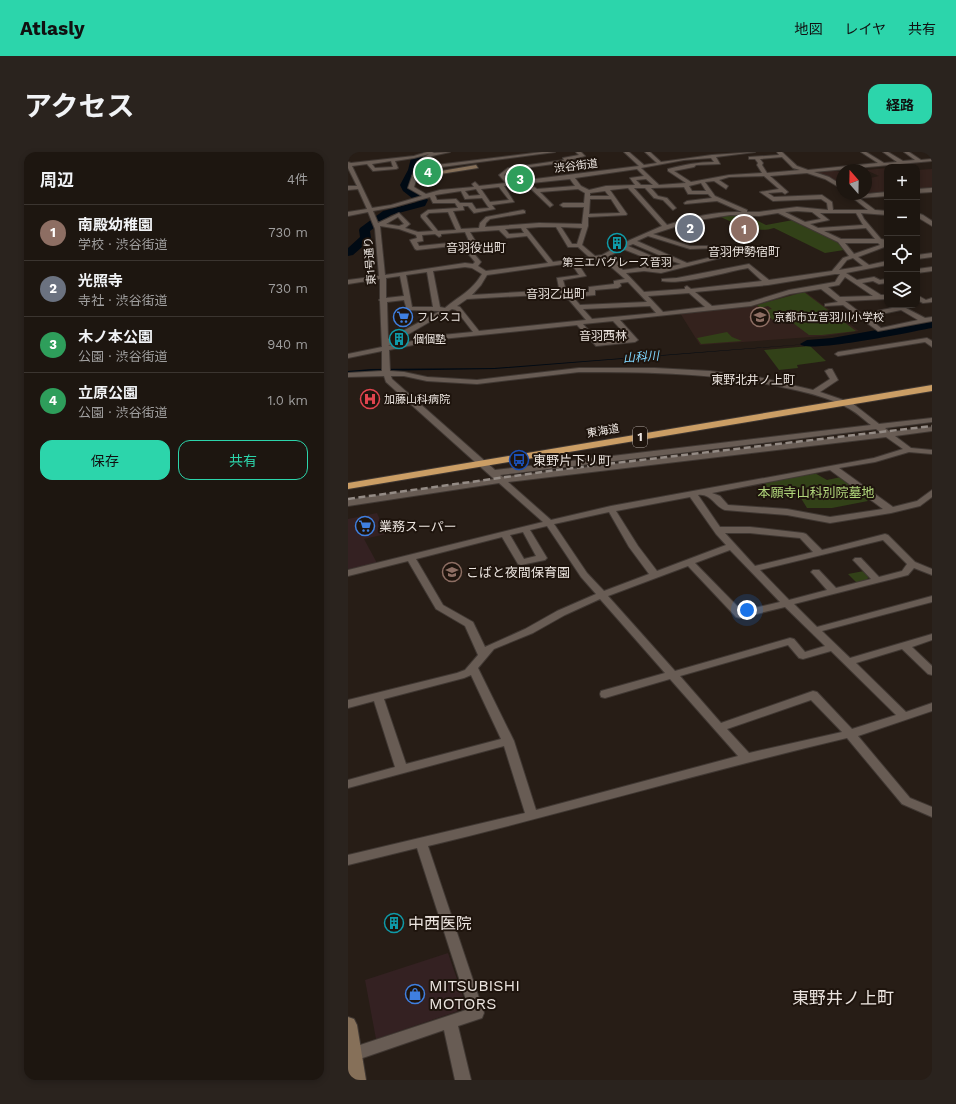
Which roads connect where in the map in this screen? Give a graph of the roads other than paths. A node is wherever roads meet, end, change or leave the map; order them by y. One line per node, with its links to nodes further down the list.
1 (432, 152): 20 (street)
2 (448, 152): 39 (street)
3 (509, 152): 17 (street)
4 (553, 152): 13 (street); 13 (street)
5 (578, 152): 56 (street)
6 (626, 152): 36 (street)
7 (647, 152): 28 (street)
8 (702, 152): 16 (street)
9 (753, 152): 14 (street, 渋谷街道)
10 (863, 152): 33 (street)
11 (885, 152): 29 (street)
12 (906, 152): 26 (street)
13 (532, 153): 17 (street)
14 (736, 153): 16 (street, 渋谷街道); 19 (street)
15 (781, 154): 18 (street); 40 (street)
16 (709, 156): 21 (street, 渋谷街道); 31 (street)
17 (515, 157): 39 (street)
18 (756, 157): 19 (street); 43 (street)
19 (743, 158): 23 (street)
20 (392, 159): 27 (street); 27 (street)
21 (684, 159): 25 (street, 渋谷街道); 31 (street)
22 (852, 159): 32 (street)
23 (737, 160)
24 (932, 160): 26 (street)
25 (669, 161): 28 (street, 渋谷街道); 37 (street)
26 (920, 161): 29 (street)
27 (369, 163): 30 (street)
28 (660, 163): 36 (street, 渋谷街道)
29 (902, 163): 33 (street)
30 (348, 164): 61 (street, 東1号通り)
31 (692, 164): 37 (street)
32 (860, 164)
33 (882, 164): 34 (street)
34 (872, 165)
35 (476, 167): 46 (street)
36 (641, 167): 41 (street, 渋谷街道); 48 (street)
37 (678, 168): 45 (street)
38 (836, 168): 40 (street)
39 (418, 169): 46 (street)
40 (805, 171): 43 (street); 59 (street)
41 (607, 172): 44 (street, 渋谷街道); 49 (street)
42 (689, 174): 45 (street)
43 (765, 174): 50 (street); 72 (street)
44 (589, 175): 47 (street, 渋谷街道); 51 (street)
45 (676, 175): 58 (street)
46 (415, 176): 80 (street)
47 (571, 177): 53 (street, 渋谷街道); 66 (street)
48 (648, 177): 63 (street); 67 (street)
49 (611, 178)
50 (715, 178): 55 (street); 68 (street)
51 (594, 179)
52 (473, 182): 65 (street)
53 (526, 182): 56 (street, 渋谷街道); 74 (street)
54 (615, 182): 57 (street)
55 (702, 182): 58 (street); 77 (street)
56 (510, 184): 60 (street, 渋谷街道)
57 (598, 184)
58 (688, 184): 67 (street); 77 (street)
59 (836, 184)
60 (500, 185): 65 (street, 渋谷街道); 92 (street)
61 (360, 186): 69 (street); 97 (street, 東1号通り)
62 (629, 186): 63 (street); 70 (street); 121 (street)
63 (639, 186): 64 (street)
64 (646, 186): 67 (street); 96 (street)
65 (478, 187): 71 (street, 渋谷街道); 83 (street)
66 (579, 187): 74 (street); 76 (street)
67 (660, 187): 78 (street)
68 (726, 187)
69 (348, 188)
70 (606, 188): 76 (street); 84 (street)
71 (462, 189): 80 (street, 渋谷街道); 83 (street)
72 (782, 190): 86 (street); 86 (street)
73 (932, 190): 75 (street)
74 (536, 191): 94 (street)
75 (920, 191)
76 (588, 192): 90 (street)
77 (709, 192): 87 (street)
78 (668, 194)
79 (884, 194): 82 (street)
80 (427, 195): 93 (street); 97 (street, 渋谷街道)
81 (872, 195): 82 (street)
82 (878, 195): 89 (street)
83 (484, 196): 92 (street)
84 (613, 197): 90 (street); 109 (street)
85 (814, 197): 86 (street); 105 (street); 106 (street)
86 (793, 198)
87 (718, 199): 91 (street); 104 (street)
88 (858, 200): 102 (street)
89 (886, 200)
90 (587, 202): 95 (street); 109 (street)
91 (687, 203)
92 (490, 204): 93 (street)
93 (460, 205): 98 (street)
94 (550, 205)
95 (563, 205)
96 (681, 205)
97 (370, 210): 108 (street, 渋谷街道); 114 (street, 東1号通り)
98 (450, 210): 127 (street); 128 (street)
99 (813, 210): 100 (street); 105 (street); 115 (street)
100 (778, 211): 104 (street); 115 (street)
101 (858, 211): 102 (street); 106 (street); 119 (street)
102 (873, 211): 107 (street)
103 (523, 212): 124 (street)
104 (745, 212): 121 (street)
105 (821, 212): 106 (street)
106 (831, 212)
107 (884, 213)
108 (348, 214)
109 (586, 216): 118 (street)
110 (920, 216): 112 (street)
111 (920, 217): 116 (street)
112 (932, 217)
113 (512, 219): 120 (street)
114 (378, 224): 122 (street); 122 (street); 162 (street, 東1号通り)
115 (803, 224): 126 (street)
116 (932, 224)
117 (558, 226): 118 (street); 120 (street); 137 (street)
118 (585, 226): 137 (street)
119 (867, 226): 126 (street); 133 (street)
120 (520, 227): 123 (street); 131 (street)
121 (666, 227): 129 (street)
122 (400, 228): 130 (street)
123 (501, 228): 124 (street); 131 (street)
124 (482, 229): 125 (street)
125 (467, 230): 127 (street); 135 (street)
126 (816, 230): 132 (street)
127 (459, 231): 128 (street)
128 (437, 232): 130 (street); 136 (street)
129 (645, 233): 134 (street); 150 (street)
130 (418, 234): 136 (street)
131 (528, 234): 148 (street)
132 (840, 241): 133 (street); 140 (street)
133 (884, 241)
134 (632, 242): 139 (street); 145 (street)
135 (462, 243): 136 (street); 152 (street)
136 (451, 245)
137 (579, 245): 143 (street)
138 (884, 246): 140 (street)
139 (624, 247): 144 (street); 145 (street)
140 (853, 256): 153 (street); 160 (street)
141 (930, 256): 142 (street)
142 (920, 257)
143 (593, 258): 144 (street); 146 (street)
144 (603, 258): 149 (street)
145 (671, 259): 150 (street)
146 (573, 261): 148 (street); 172 (street)
147 (631, 261): 149 (street)
148 (551, 263): 159 (street)
149 (611, 264): 157 (street)
150 (685, 264): 157 (street)
151 (884, 264): 153 (street)
152 (474, 266): 154 (street); 159 (street)
153 (868, 267): 160 (street)
154 (430, 270): 158 (street); 188 (street)
155 (932, 270): 156 (street)
156 (920, 271)
157 (622, 272): 164 (street)
158 (403, 273): 162 (street); 178 (street)
159 (486, 273): 176 (street)
160 (840, 273): 168 (street); 169 (street); 171 (street)
161 (708, 275): 165 (street); 169 (street); 170 (street)
162 (381, 277): 167 (street); 181 (street, 東1号通り)
163 (666, 279): 165 (street)
164 (630, 280): 174 (street); 175 (street)
165 (677, 280): 173 (street)
166 (884, 281): 168 (street)
167 (348, 282)
168 (855, 282): 179 (street)
169 (768, 283): 170 (street)
170 (728, 287): 173 (street)
171 (823, 287): 183 (street); 189 (street)
172 (563, 289): 175 (street); 176 (street)
173 (691, 291): 174 (street); 189 (street)
174 (643, 294): 184 (street)
175 (565, 296): 186 (street)
176 (466, 297): 187 (street)
177 (884, 297): 179 (street)
178 (408, 298): 181 (street); 188 (street)
179 (879, 298): 183 (street)
180 (920, 299): 182 (street)
181 (382, 300): 200 (street, 東1号通り)
182 (932, 300)
183 (842, 301): 185 (street); 191 (street)
184 (652, 304): 186 (street); 190 (street)
185 (827, 305)
186 (578, 307): 196 (street)
187 (448, 308): 188 (street); 198 (street); 200 (street)
188 (438, 309)
189 (711, 309): 190 (street)
190 (661, 314): 193 (street)
191 (859, 314): 192 (street); 195 (street); 195 (street)
192 (845, 316)
193 (615, 319): 196 (street); 197 (street)
194 (932, 319): 195 (street)
195 (923, 320)
196 (590, 321): 197 (street)
197 (578, 322): 198 (street)
198 (477, 333): 200 (street)
199 (932, 345): 201 (street)
200 (385, 346): 202 (street); 203 (street, 東1号通り)
201 (838, 354)
202 (348, 356)
203 (386, 370): 205 (street); 208 (street); 217 (street)
204 (829, 371): 208 (street)
205 (348, 376)
206 (932, 383): 209 (highway, 東海道 / 1)
207 (932, 388): 210 (highway, 東海道 / 1)
208 (814, 392): 209 (street)
209 (834, 400): 210 (street); 217 (highway, 東海道 / 1)
210 (843, 403): 212 (street); 217 (highway, 東海道 / 1)
211 (932, 420): 212 (street)
212 (876, 426): 214 (street); 219 (street)
213 (932, 430): 214 (street)
214 (886, 434): 215 (street); 221 (street)
215 (909, 450): 216 (street); 218 (street)
216 (932, 452)
217 (480, 461): 219 (street); 220 (highway, 東海道 / 1); 222 (highway, 東海道 / 1)
218 (832, 466): 223 (street); 227 (street)
219 (493, 473): 221 (street)
220 (348, 480)
221 (502, 480): 225 (street); 228 (street)
222 (348, 486)
223 (698, 493): 226 (street); 227 (street); 230 (street)
224 (932, 493): 227 (street)
225 (348, 503)
226 (611, 509): 228 (street); 242 (street)
227 (891, 510)
228 (548, 523): 229 (street); 245 (street)
229 (525, 529): 231 (street); 231 (street)
230 (718, 530): 232 (street); 233 (street)
231 (505, 534): 234 (street)
232 (732, 546): 236 (street); 238 (street)
233 (820, 553): 237 (street); 238 (street)
234 (410, 557): 241 (street); 252 (street)
235 (858, 560): 243 (street)
236 (689, 562): 242 (street); 247 (street)
237 (912, 564): 240 (street); 243 (street)
238 (753, 569): 247 (street)
239 (816, 572): 244 (street)
240 (932, 572)
241 (348, 573)
242 (655, 575): 245 (street)
243 (877, 580): 244 (street)
244 (834, 591): 247 (street)
245 (602, 595): 252 (street); 256 (street)
246 (932, 599): 248 (street)
247 (787, 603): 248 (street)
248 (816, 630): 251 (street)
249 (932, 637): 250 (street)
250 (904, 645): 253 (street); 255 (street)
251 (834, 647): 253 (street); 256 (street)
252 (483, 655): 254 (street)
253 (848, 662): 261 (street)
254 (473, 668): 258 (street); 264 (street)
255 (932, 672)
256 (673, 675): 257 (street); 262 (street)
257 (605, 694)
258 (378, 697): 259 (street); 266 (street)
259 (348, 704)
260 (932, 707): 261 (street)
261 (904, 716): 263 (street)
262 (719, 728): 263 (street); 265 (street)
263 (850, 734): 265 (street); 268 (street)
264 (508, 740): 266 (street); 269 (street)
265 (746, 758): 269 (street)
266 (402, 769): 267 (street)
267 (348, 784)
268 (932, 812)
269 (532, 816): 270 (street)
270 (421, 842): 271 (street); 272 (street)
271 (348, 860)
272 (450, 1022): 274 (street); 276 (street)
273 (348, 1025): 274 (street)
274 (350, 1056): 275 (street)
275 (357, 1080)
276 (463, 1080)

